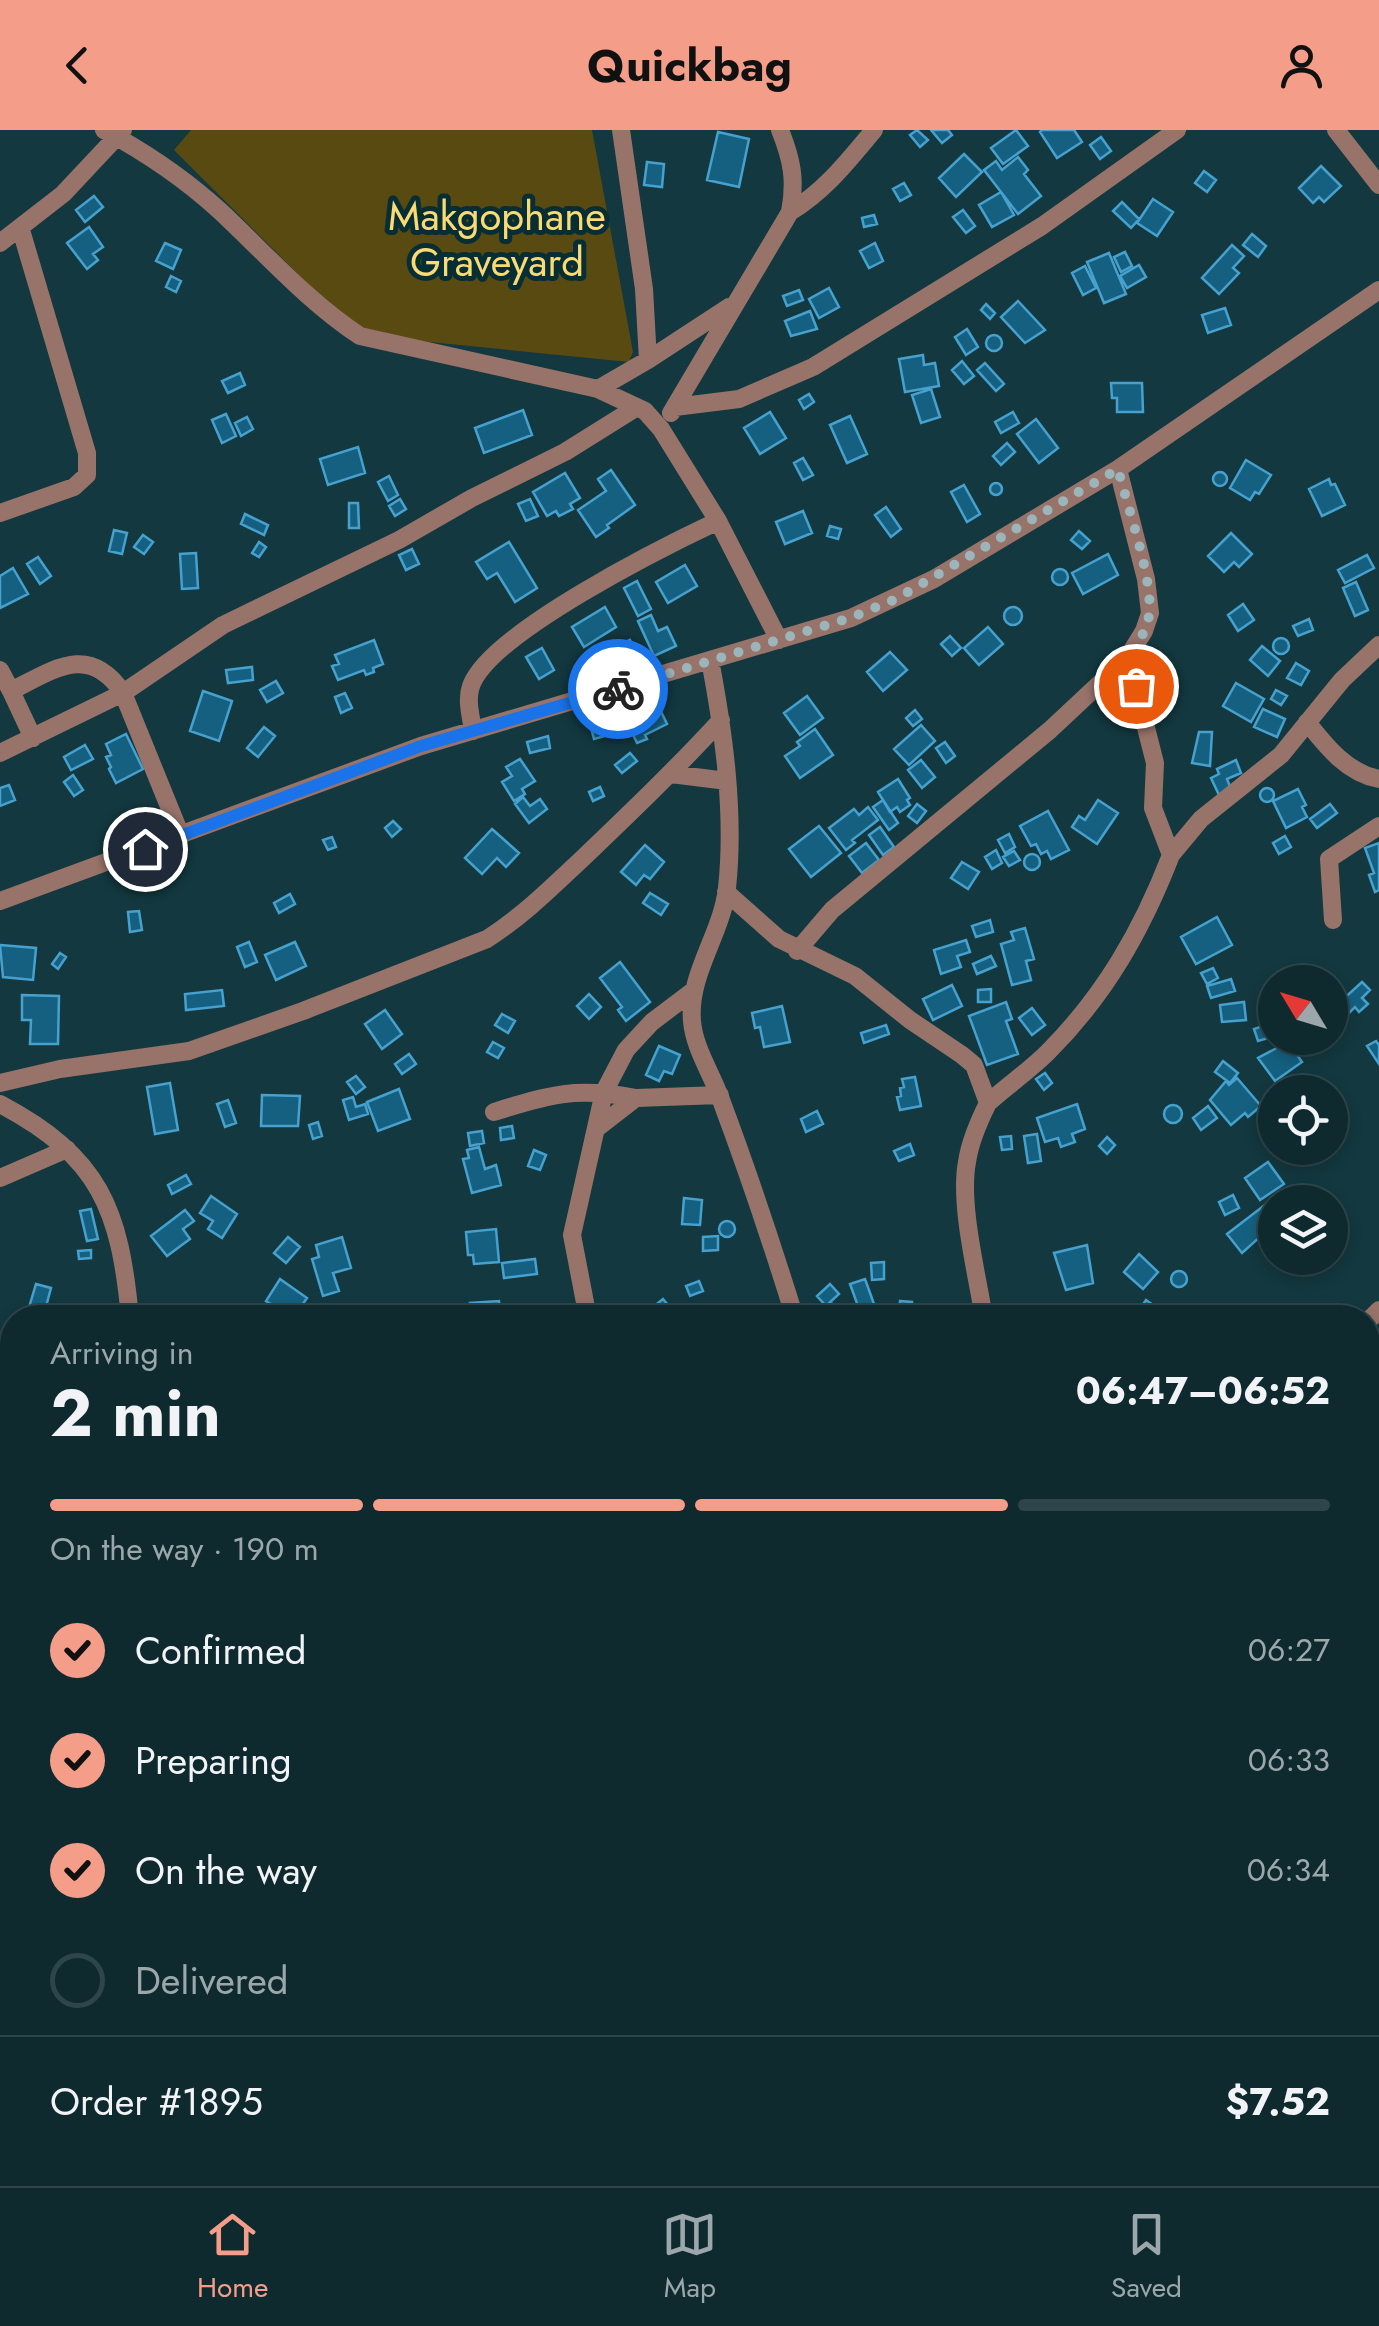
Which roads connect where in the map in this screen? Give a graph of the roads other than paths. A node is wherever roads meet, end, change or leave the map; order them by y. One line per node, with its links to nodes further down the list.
1 (621, 130): 13 (street)
2 (780, 130): 8 (street)
3 (874, 130): 8 (street)
4 (1176, 130): 16 (street)
5 (1336, 130): 7 (street)
6 (115, 132): 9 (street); 14 (street)
7 (1379, 186)
8 (790, 212): 12 (street)
9 (20, 230): 10 (street); 19 (street)
10 (0, 244)
11 (1379, 290): 18 (street)
12 (734, 304): 13 (street); 16 (street)
13 (648, 360): 14 (street)
14 (598, 389): 15 (street)
15 (637, 406): 17 (street); 27 (street)
16 (675, 406): 17 (street)
17 (661, 429): 20 (street)
18 (1118, 469): 21 (street); 23 (street)
19 (0, 513)
20 (718, 520): 21 (street); 30 (street)
21 (779, 640): 24 (street)
22 (1379, 645): 29 (street)
23 (1128, 657): 38 (street); 42 (street)
24 (710, 660): 28 (street); 30 (street)
25 (0, 670): 26 (street)
26 (10, 692): 27 (street); 31 (street)
27 (123, 693): 31 (street); 37 (street)
28 (721, 720): 33 (street); 35 (street)
29 (1307, 722): 34 (street); 38 (street)
30 (472, 731): 37 (street)
31 (32, 738): 32 (street)
32 (0, 753)
33 (671, 774): 35 (street); 44 (street)
34 (1379, 780)
35 (726, 781): 39 (street)
36 (1379, 826): 41 (street)
37 (181, 836): 40 (street)
38 (1171, 855): 48 (street)
39 (726, 892): 42 (street); 43 (street)
40 (0, 901)
41 (1333, 920)
42 (797, 951): 48 (street)
43 (694, 991): 45 (street); 46 (street)
44 (0, 1083)
45 (604, 1092): 47 (street); 50 (street); 51 (street)
46 (720, 1095): 47 (street); 56 (street)
47 (636, 1098): 51 (street)
48 (988, 1103): 57 (street)
49 (0, 1104): 52 (street)
50 (494, 1112)
51 (596, 1129): 55 (street)
52 (66, 1148): 53 (street); 54 (street)
53 (0, 1178)
54 (129, 1305)
55 (585, 1305)
56 (791, 1305)
57 (982, 1305)

